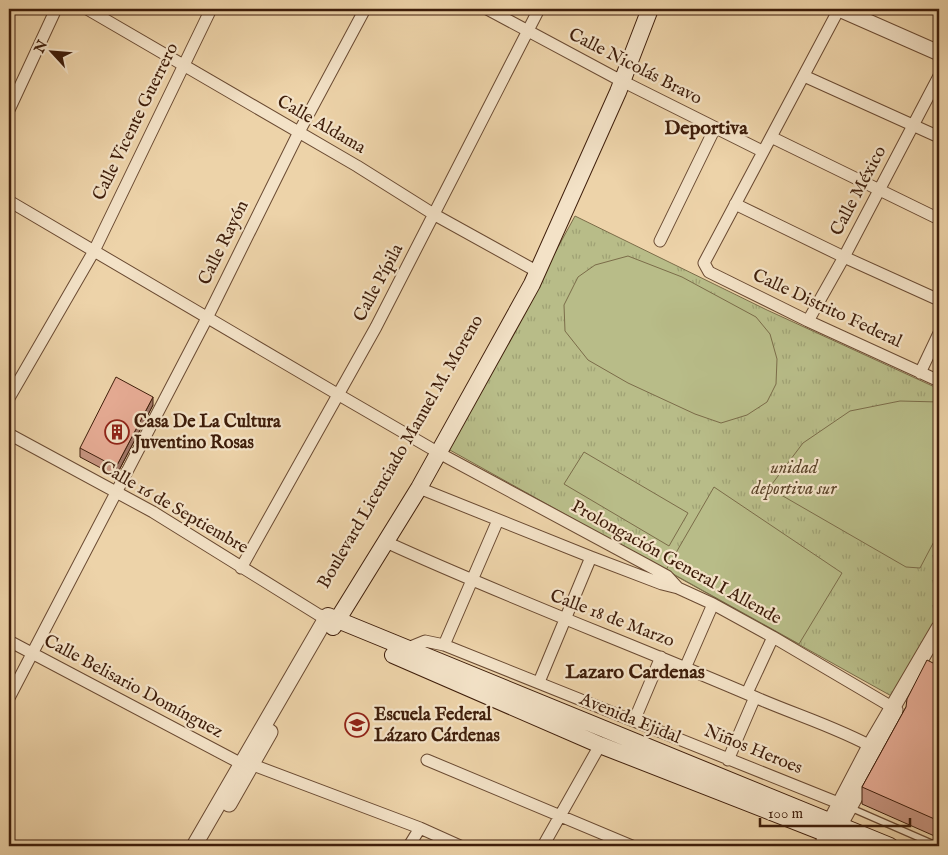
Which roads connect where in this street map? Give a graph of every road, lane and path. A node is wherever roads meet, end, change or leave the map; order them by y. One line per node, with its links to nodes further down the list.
1 (56, 9): 16 (street)
2 (87, 9): 12 (street, Calle Aldama)
3 (210, 9): 12 (street, Calle Vicente Guerrero)
4 (365, 9): 19 (street, Calle Rayón)
5 (487, 9): 10 (street, Calle Nicolás Bravo)
6 (538, 9): 10 (street, Calle Pípila)
7 (639, 9): 15 (main road, Boulevard Licenciado Manuel M. Moreno)
8 (650, 9): 15 (main road, Boulevard Licenciado Manuel M. Moreno)
9 (839, 9): 11 (street); 13 (street)
10 (528, 31): 15 (street, Calle Nicolás Bravo); 26 (street, Calle Pípila)
11 (939, 53)
12 (182, 64): 19 (street, Calle Aldama); 29 (street, Calle Vicente Guerrero)
13 (804, 76): 17 (street); 20 (street)
14 (939, 76): 17 (street, Calle México)
15 (618, 78): 18 (street, Calle Nicolás Bravo); 31 (main road, Boulevard Licenciado Manuel M. Moreno)
16 (9, 110)
17 (913, 125): 21 (street); 23 (street, Calle México)
18 (715, 128): 22 (street, Calle Nicolás Bravo); 28 (street)
19 (299, 132): 26 (street, Calle Aldama); 33 (street, Calle Rayón)
20 (771, 137): 22 (street); 23 (street)
21 (939, 137)
22 (762, 152): 25 (street)
23 (879, 189): 27 (street); 30 (street, Calle México)
24 (9, 201): 29 (street, Prolongación General I Allende)
25 (734, 204): 30 (street); 34 (street, Calle Distrito Federal)
26 (435, 215): 31 (street, Calle Aldama); 38 (street, Calle Pípila)
27 (939, 219)
28 (660, 241)
29 (94, 251): 33 (street, Prolongación General I Allende); 39 (street, Calle Vicente Guerrero)
30 (844, 258): 32 (street); 34 (street, Calle México)
31 (533, 270): 41 (main road, Boulevard Licenciado Manuel M. Moreno)
32 (939, 300)
33 (207, 318): 38 (street, Prolongación General I Allende); 43 (street, Calle Rayón)
34 (808, 321): 36 (street, Calle Distrito Federal)
35 (939, 333): 36 (street)
36 (920, 373): 37 (street, Calle Distrito Federal)
37 (939, 381)
38 (338, 396): 41 (street, Prolongación General I Allende); 47 (street, Calle Pípila)
39 (9, 398)
40 (9, 434): 43 (street, Calle 16 de Septiembre)
41 (435, 450): 42 (main road, Boulevard Licenciado Manuel M. Moreno); 49 (street, Prolongación General I Allende); 51 (main road, Boulevard Licenciado Manuel M. Moreno)
42 (419, 488): 44 (street); 45 (main road, Boulevard Licenciado Manuel M. Moreno)
43 (116, 494): 47 (street, Calle 16 de Septiembre); 59 (street, Calle Rayón)
44 (498, 520): 46 (street); 48 (street)
45 (386, 542): 48 (street, Calle 18 de Marzo); 51 (main road, Boulevard Licenciado Manuel M. Moreno)
46 (591, 558): 49 (street); 52 (street)
47 (241, 568): 51 (street, Calle 16 de Septiembre)
48 (471, 581): 52 (street, Calle 18 de Marzo); 56 (street)
49 (678, 588): 50 (street, Prolongación General I Allende)
50 (713, 604): 54 (street, Prolongación General I Allende); 61 (street)
51 (328, 620): 58 (main road, Avenida Ejidal); 71 (street, Boulevard Licenciado Manuel M. Moreno)
52 (566, 620): 60 (street, Calle 18 de Marzo); 62 (street)
53 (939, 628): 65 (street)
54 (773, 637): 63 (street); 65 (street, Prolongación General I Allende)
55 (9, 641): 59 (street, Calle Belisario Domínguez)
56 (444, 645): 58 (street, Niños Heroes); 62 (street, Niños Heroes)
57 (939, 646): 65 (street)
58 (399, 652): 67 (main road, Avenida Ejidal); 76 (main road, Avenida Ejidal)
59 (31, 653): 64 (street, Calle Rayón); 71 (street, Calle Belisario Domínguez)
60 (661, 657): 61 (street, Calle 18 de Marzo); 66 (street)
61 (686, 666): 63 (street, Calle 18 de Marzo)
62 (539, 682): 66 (street, Niños Heroes)
63 (751, 695): 68 (street, Calle 18 de Marzo); 70 (street)
64 (9, 698)
65 (897, 710): 68 (street)
66 (634, 720): 70 (street, Niños Heroes)
67 (600, 745): 74 (street); 76 (main road, Avenida Ejidal)
68 (875, 749): 72 (street)
69 (427, 760): 74 (street)
70 (728, 760): 72 (street, Niños Heroes)
71 (247, 764): 73 (street, Boulevard Licenciado Manuel M. Moreno); 75 (street, Calle Belisario Domínguez)
72 (844, 806): 76 (street); 85 (lane)
73 (219, 812): 77 (street, Boulevard Licenciado Manuel M. Moreno); 78 (street, Boulevard Licenciado Manuel M. Moreno)
74 (561, 818): 81 (street); 82 (street)
75 (420, 828): 79 (street); 80 (street, Calle Belisario Domínguez)
76 (829, 835): 83 (main road, Avenida Ejidal); 84 (main road, Avenida Ejidal)
77 (194, 846)
78 (205, 846)
79 (409, 846)
80 (460, 846)
81 (543, 846)
82 (632, 846)
83 (858, 846)
84 (890, 846)
85 (938, 846)

